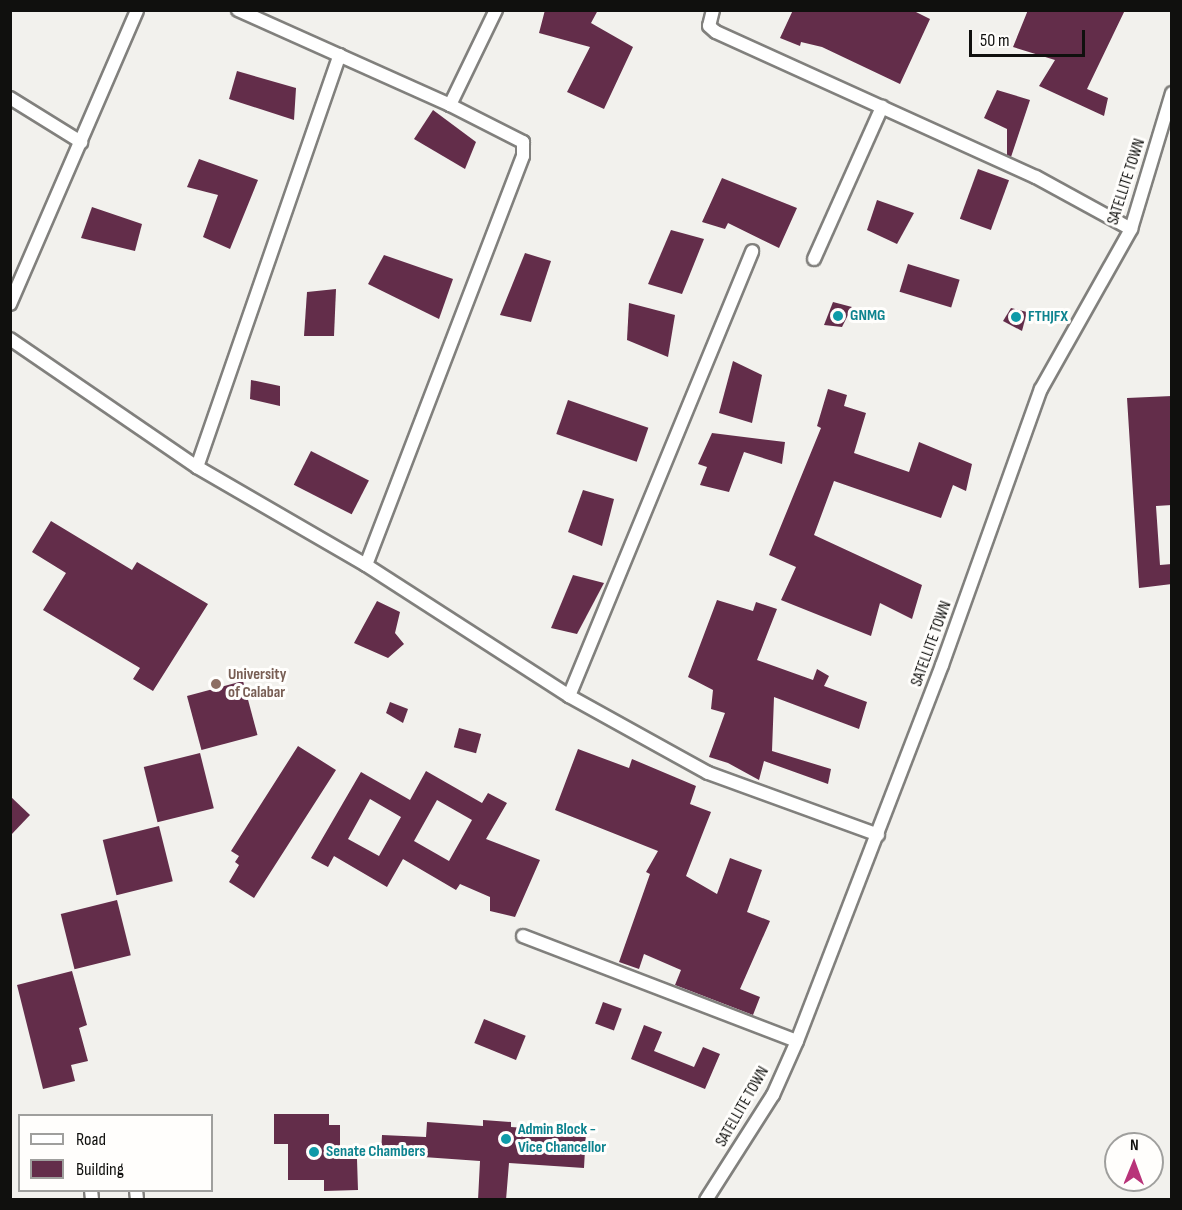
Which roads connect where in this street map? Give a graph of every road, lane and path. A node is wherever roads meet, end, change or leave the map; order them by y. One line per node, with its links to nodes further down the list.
1 (137, 10): 10 (street)
2 (238, 10): 5 (street)
3 (496, 10): 8 (street)
4 (713, 10): 9 (street)
5 (340, 55): 8 (street); 16 (street)
6 (1172, 93): 11 (street, SATELLITE TOWN)
7 (10, 98): 10 (street)
8 (450, 105): 17 (street)
9 (882, 107): 11 (street); 13 (street)
10 (81, 142): 14 (street)
11 (1131, 229): 19 (street, SATELLITE TOWN)
12 (752, 251): 18 (street)
13 (814, 259)
14 (10, 304)
15 (10, 339): 16 (street)
16 (197, 467): 17 (street)
17 (366, 565): 18 (street)
18 (570, 696): 19 (street)
19 (878, 835): 21 (street, SATELLITE TOWN)
20 (523, 936): 21 (street)
21 (797, 1041): 22 (street, SATELLITE TOWN)
22 (706, 1200)

